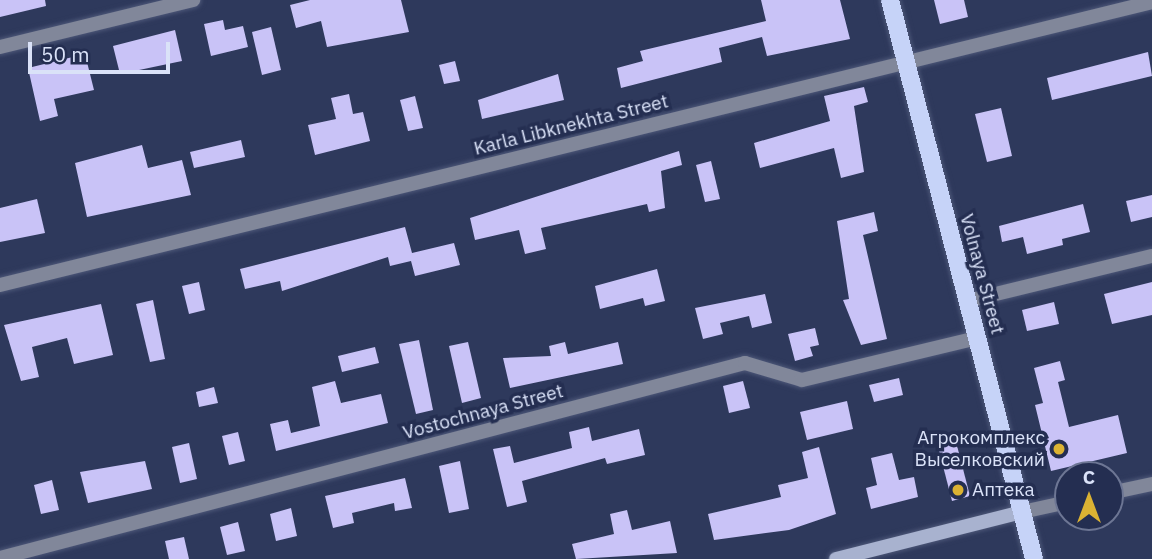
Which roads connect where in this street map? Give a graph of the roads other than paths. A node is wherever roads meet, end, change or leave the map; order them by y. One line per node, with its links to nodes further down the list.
1 (193, 0): 4 (street)
2 (890, 0): 5 (main road, Volnaya Street)
3 (1152, 2): 5 (street, Karla Libknekhta Street)
4 (0, 47)
5 (906, 63): 7 (street, Karla Libknekhta Street); 8 (main road, Volnaya Street)
6 (1152, 256): 8 (street)
7 (0, 285)
8 (967, 301): 9 (main road, Volnaya Street)
9 (977, 338): 13 (main road, Volnaya Street); 14 (street, Vostochnaya Street)
10 (1152, 485): 11 (street)
11 (1124, 491)
12 (1054, 505): 13 (street)
13 (1022, 512): 15 (street); 16 (main road, Volnaya Street)
14 (0, 558)
15 (836, 559)
16 (1034, 559)

